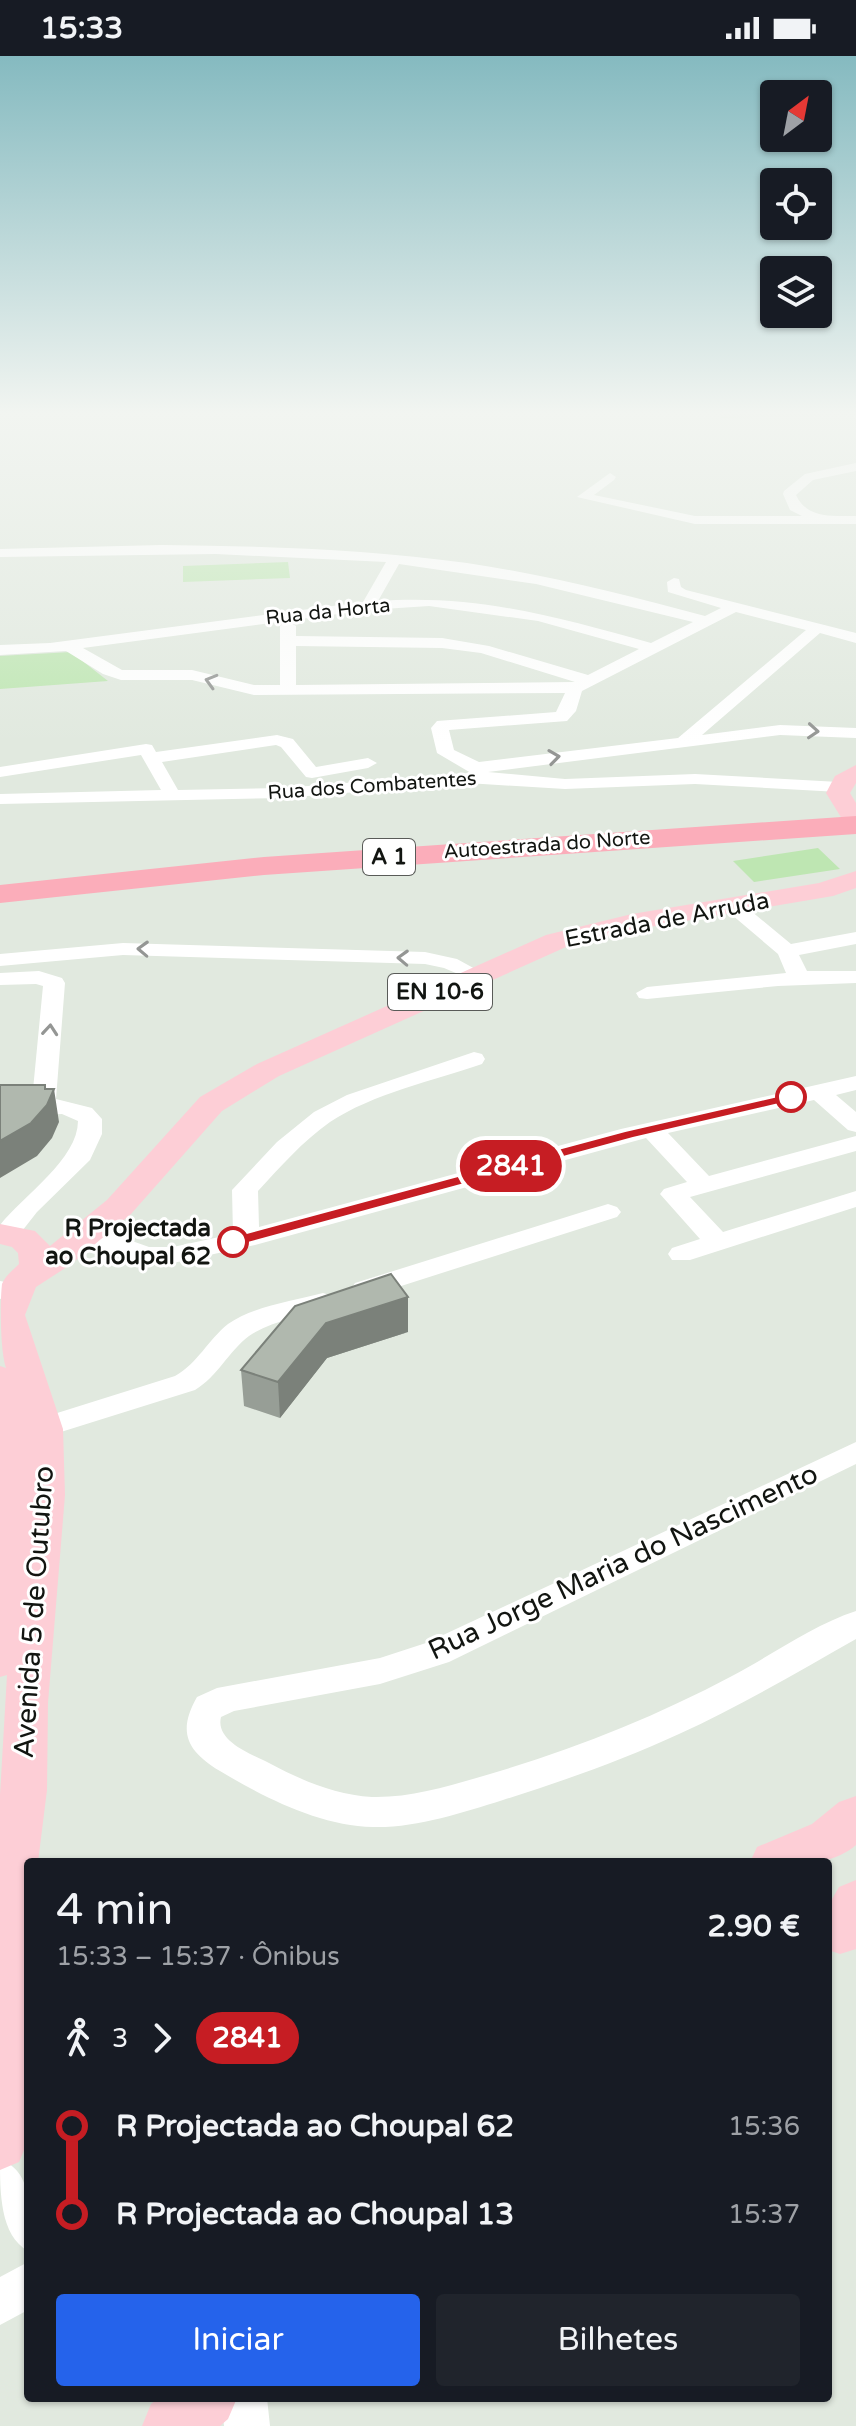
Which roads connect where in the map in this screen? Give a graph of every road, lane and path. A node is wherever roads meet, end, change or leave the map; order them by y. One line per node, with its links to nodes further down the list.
1 (0, 553): 2 (street)
2 (395, 559): 4 (street); 7 (street)
3 (674, 582): 5 (street)
4 (368, 606): 6 (street, Rua da Horta); 12 (street, Rua da Horta)
5 (732, 608): 7 (street); 8 (street)
6 (288, 616): 10 (street); 11 (street, Rua da Horta)
7 (706, 621): 12 (street)
8 (817, 628): 9 (street); 17 (street)
9 (856, 638)
10 (288, 641): 14 (street); 15 (street)
11 (69, 646): 13 (street, Rua da Horta); 15 (street, one-way to 11)
12 (652, 648): 14 (street)
13 (0, 650)
14 (582, 685): 15 (street); 21 (street)
15 (288, 691)
16 (856, 733): 17 (street, one-way to 16)
17 (685, 740): 21 (street, one-way to 17)
18 (152, 758): 19 (street); 20 (street); 23 (street)
19 (368, 763)
20 (0, 772)
21 (480, 773): 22 (street, Rua dos Combatentes); 23 (street, Rua dos Combatentes)
22 (847, 780): 27 (main road)
23 (173, 796): 24 (street, Rua dos Combatentes)
24 (0, 799)
25 (856, 810): 26 (highway, Autoestrada do Norte / A 1)
26 (780, 821): 27 (highway, Autoestrada do Norte / A 1); 28 (highway, Autoestrada do Norte / A 1); 30 (highway, Autoestrada do Norte / A 1)
27 (856, 823)
28 (0, 879)
29 (856, 879): 31 (main road, Estrada de Arruda / EN 10-6)
30 (0, 894)
31 (732, 905): 33 (street); 35 (main road, Estrada de Arruda / EN 10-6)
32 (856, 938): 33 (street)
33 (787, 951): 36 (street)
34 (0, 960): 35 (street, one-way to 34)
35 (477, 976): 51 (main road, Estrada de Arruda / EN 10-6)
36 (798, 976): 37 (street); 39 (street)
37 (856, 977)
38 (0, 979): 43 (street, one-way to 38)
39 (647, 993)
40 (474, 1059): 53 (street)
41 (856, 1083): 42 (street)
42 (818, 1091): 45 (street); 46 (street)
43 (43, 1108): 44 (street); 52 (street)
44 (0, 1110)
45 (856, 1125)
46 (651, 1129): 48 (street); 53 (street)
47 (856, 1143): 48 (street)
48 (704, 1185): 54 (street)
49 (856, 1199): 54 (street)
50 (608, 1212): 58 (street)
51 (87, 1233): 52 (main road); 53 (street); 56 (main road, Estrada de Arruda / EN 10-6)
52 (10, 1235): 56 (main road)
53 (246, 1239)
54 (717, 1242): 55 (street)
55 (681, 1254)
56 (10, 1285): 58 (main road, Avenida 5 de Outubro)
57 (0, 1379): 58 (main road, Avenida 5 de Outubro)
58 (29, 1432): 61 (main road, Avenida 5 de Outubro); 62 (main road, Avenida 5 de Outubro)
59 (856, 1452): 60 (street, Rua Jorge Maria do Nascimento)
60 (856, 1624)
61 (0, 1660)
62 (12, 1790): 65 (main road, Avenida 5 de Outubro)
63 (856, 1816): 64 (main road)
64 (784, 1858)
65 (8, 1984): 66 (main road)
66 (24, 2033)
67 (24, 2065): 68 (main road)
68 (0, 2143)
69 (0, 2180): 70 (street)
70 (24, 2222)
71 (24, 2287): 72 (street)
72 (0, 2303)
73 (202, 2402): 75 (main road)
74 (244, 2402): 76 (street)
75 (173, 2426)
76 (247, 2426)

